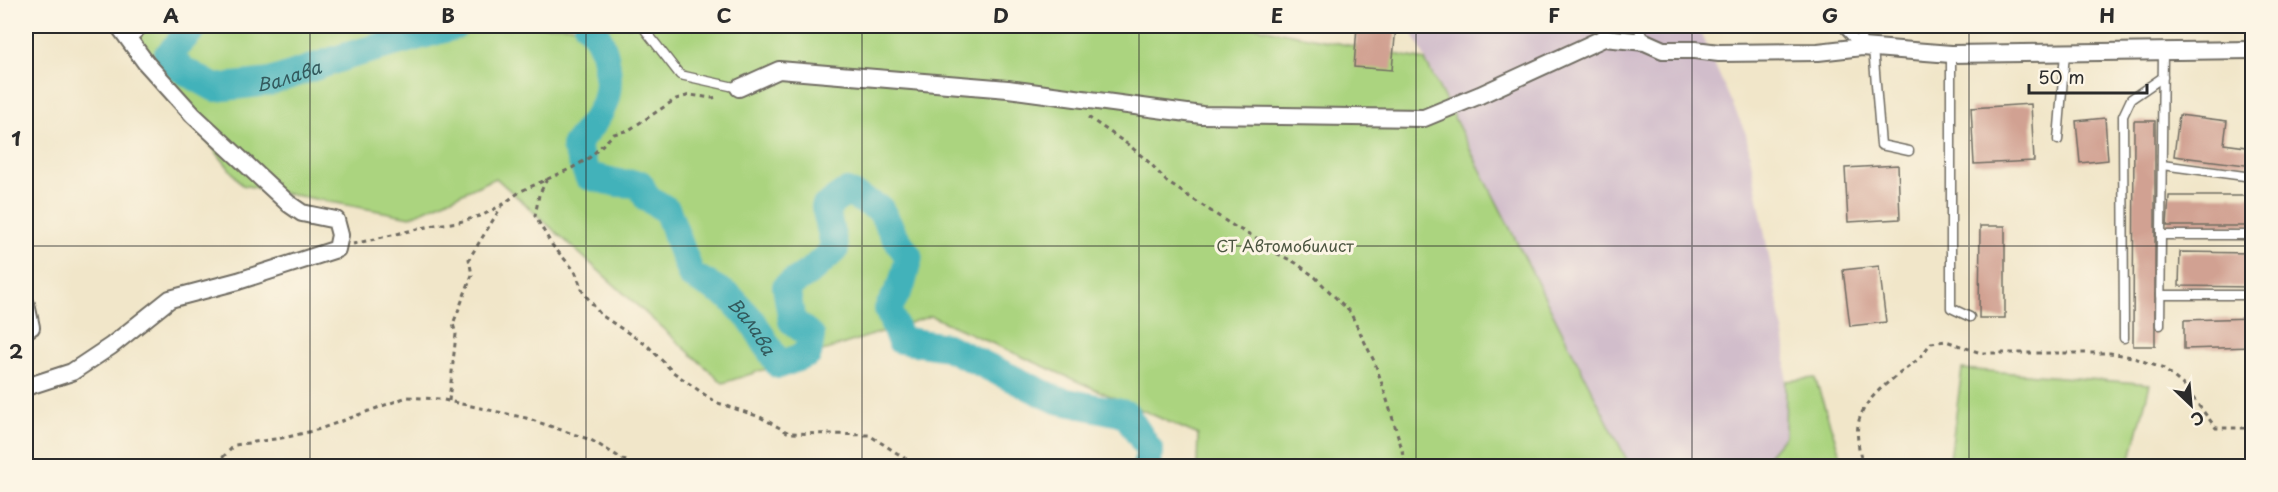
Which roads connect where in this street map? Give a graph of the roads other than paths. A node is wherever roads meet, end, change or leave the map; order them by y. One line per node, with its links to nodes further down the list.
1 (119, 26): 7 (street)
2 (146, 26): 7 (lane)
3 (642, 26): 15 (lane)
4 (1637, 26): 8 (lane)
5 (1842, 26): 9 (lane)
6 (1860, 26): 9 (lane)
7 (130, 40): 29 (street)
8 (1645, 42): 9 (street); 15 (street)
9 (1867, 47): 13 (street); 17 (lane)
10 (2253, 50): 11 (street)
11 (2163, 51): 12 (street); 14 (lane)
12 (2065, 53): 13 (street); 16 (lane)
13 (1951, 54): 25 (lane)
14 (2163, 77): 18 (lane); 28 (lane)
15 (739, 88)
16 (2058, 140)
17 (1909, 151)
18 (2162, 165): 19 (lane); 20 (lane)
19 (2253, 177)
20 (2161, 235): 21 (lane); 22 (lane)
21 (2253, 235)
22 (2160, 295): 23 (lane); 26 (lane)
23 (2253, 295)
24 (26, 304): 27 (street)
25 (1970, 317)
26 (2160, 325)
27 (26, 330)
28 (2124, 338)
29 (26, 387)

